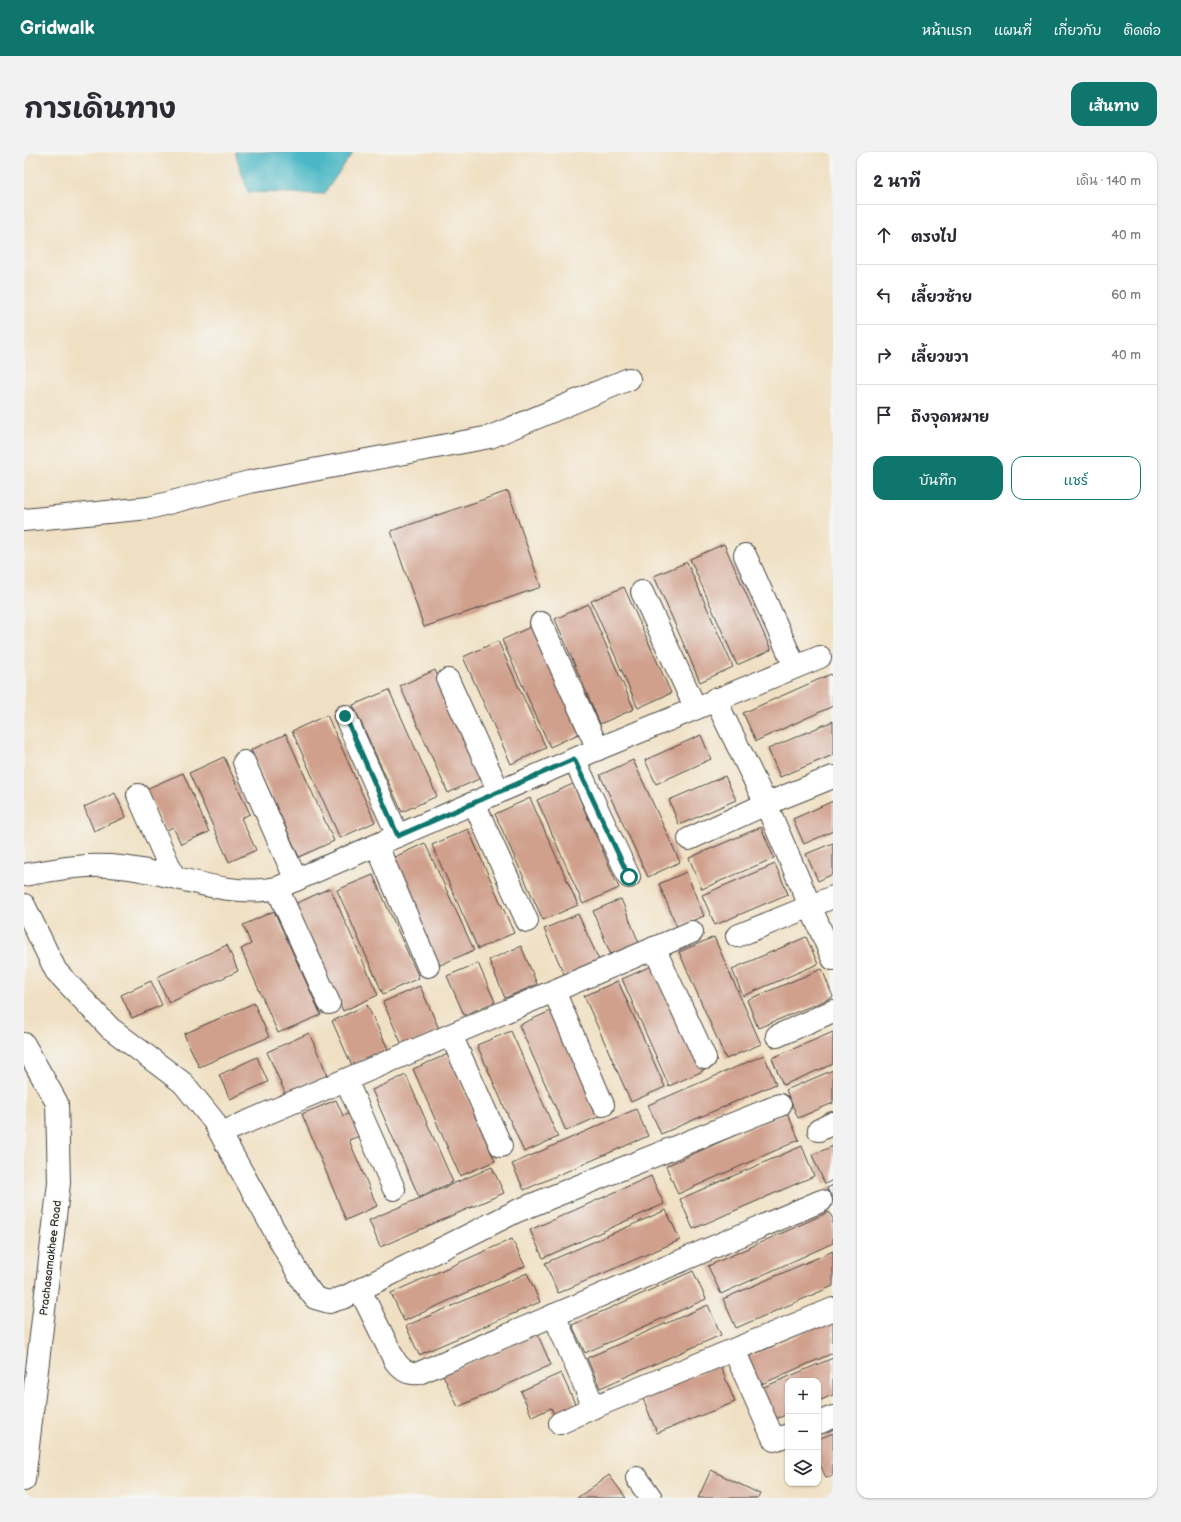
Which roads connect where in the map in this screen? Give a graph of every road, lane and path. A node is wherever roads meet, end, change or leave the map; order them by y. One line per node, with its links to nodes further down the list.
1 (629, 379): 2 (street)
2 (24, 520)
3 (745, 555): 7 (street)
4 (642, 592): 10 (street)
5 (541, 623): 12 (street)
6 (820, 657): 7 (street)
7 (795, 667): 9 (street)
8 (448, 680): 16 (street)
9 (715, 699): 10 (street); 19 (street)
10 (695, 707): 12 (street)
11 (345, 716): 20 (street)
12 (598, 748): 13 (street)
13 (574, 759): 16 (street); 25 (street)
14 (244, 762): 26 (street)
15 (833, 778): 19 (street)
16 (499, 792): 18 (street)
17 (138, 796): 24 (street)
18 (474, 803): 20 (street); 30 (street)
19 (766, 804): 21 (street); 29 (street)
20 (398, 836): 22 (street)
21 (689, 839)
22 (377, 846): 26 (street); 35 (street)
23 (24, 875): 24 (street)
24 (174, 877): 26 (street)
25 (629, 877)
26 (287, 884): 37 (street)
27 (833, 898): 29 (street)
28 (24, 906): 46 (street)
29 (811, 907): 32 (street); 34 (street)
30 (527, 921)
31 (692, 932): 33 (street)
32 (737, 936)
33 (654, 948): 36 (street); 42 (street)
34 (833, 959)
35 (428, 966)
36 (554, 991): 39 (street); 44 (street)
37 (329, 1003)
38 (833, 1012): 40 (street)
39 (451, 1035): 43 (street); 47 (street)
40 (777, 1036)
41 (24, 1044): 59 (street, Prachasamakhee Road)
42 (705, 1058)
43 (346, 1080): 46 (street); 48 (street)
44 (603, 1105)
45 (780, 1105): 50 (street)
46 (221, 1133): 50 (street)
47 (501, 1146)
48 (394, 1189)
49 (821, 1201): 52 (street)
50 (360, 1290): 52 (street)
51 (833, 1309): 53 (street)
52 (554, 1315): 54 (street)
53 (734, 1350): 54 (street); 58 (street)
54 (594, 1407): 57 (street)
55 (833, 1417): 56 (street)
56 (821, 1422)
57 (560, 1423)
58 (785, 1436)
59 (25, 1466)
60 (637, 1478): 61 (street)
61 (651, 1498)

